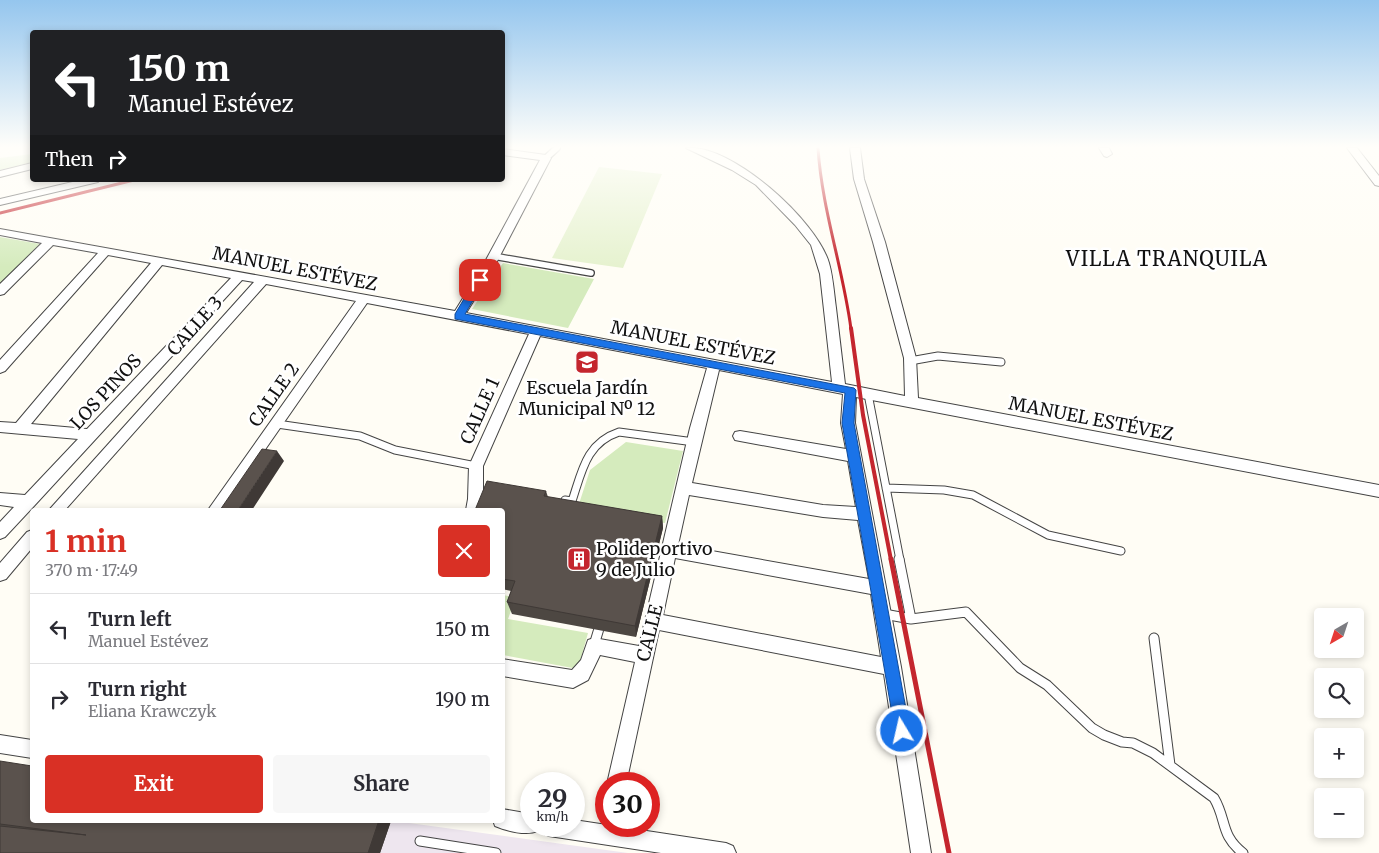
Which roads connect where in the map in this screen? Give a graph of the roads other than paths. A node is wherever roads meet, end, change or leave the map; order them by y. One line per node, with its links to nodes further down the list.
1 (61, 188): 5 (street)
2 (530, 188): 9 (street)
3 (765, 188): 22 (street)
4 (861, 188): 18 (street)
5 (0, 202)
6 (0, 232): 7 (street, MANUEL ESTÉVEZ)
7 (51, 241): 8 (street, MANUEL ESTÉVEZ); 14 (street)
8 (106, 251): 10 (street, MANUEL ESTÉVEZ); 21 (street)
9 (493, 256): 11 (lane); 16 (street)
10 (159, 261): 12 (street, MANUEL ESTÉVEZ); 27 (street)
11 (591, 273)
12 (240, 276): 13 (street, MANUEL ESTÉVEZ); 28 (street, LOS PINOS)
13 (263, 280): 15 (street, MANUEL ESTÉVEZ); 40 (street, CALLE 3)
14 (0, 290)
15 (363, 300): 16 (street, MANUEL ESTÉVEZ); 25 (street, CALLE 2)
16 (458, 316): 17 (street, MANUEL ESTÉVEZ)
17 (536, 331): 20 (street, MANUEL ESTÉVEZ); 32 (street, CALLE 1)
18 (910, 361): 19 (lane); 24 (street)
19 (1001, 362)
20 (714, 366): 22 (street, MANUEL ESTÉVEZ); 30 (street, CALLE)
21 (0, 368)
22 (845, 389): 23 (street, MANUEL ESTÉVEZ); 31 (street)
23 (868, 394): 24 (street, MANUEL ESTÉVEZ); 34 (lane)
24 (912, 403): 35 (street, MANUEL ESTÉVEZ)
25 (277, 424): 32 (lane); 41 (street, CALLE 2)
26 (0, 427): 27 (street)
27 (19, 429): 28 (street)
28 (92, 435): 39 (street, LOS PINOS)
29 (740, 436): 31 (street)
30 (694, 442): 33 (street, CALLE); 38 (lane)
31 (854, 456): 44 (street)
32 (476, 466): 42 (street, CALLE 1)
33 (684, 488): 44 (street); 47 (street, CALLE)
34 (886, 488): 48 (lane); 53 (lane)
35 (1379, 491)
36 (552, 498): 38 (lane)
37 (0, 499): 39 (street)
38 (572, 501): 43 (lane)
39 (29, 502): 45 (street, LOS PINOS)
40 (58, 508)
41 (216, 508)
42 (473, 508)
43 (577, 510)
44 (865, 514): 50 (street)
45 (0, 532)
46 (30, 539): 49 (street)
47 (670, 550): 50 (street); 54 (street, CALLE)
48 (1121, 551)
49 (0, 574)
50 (878, 588): 52 (street)
51 (604, 610): 56 (lane)
52 (883, 614): 53 (lane); 59 (street)
53 (911, 620): 62 (lane)
54 (653, 621): 57 (street, CALLE); 59 (street)
55 (1154, 638): 62 (lane)
56 (594, 646): 57 (street); 58 (street)
57 (644, 655): 63 (street, CALLE)
58 (505, 667)
59 (892, 667): 70 (street)
60 (0, 744): 61 (street)
61 (30, 749)
62 (1170, 765): 71 (lane)
63 (619, 772)
64 (505, 820): 65 (street)
65 (520, 822)
66 (642, 837): 69 (street)
67 (420, 841): 68 (lane)
68 (496, 853)
69 (726, 853)
70 (921, 853)
71 (1243, 853)

